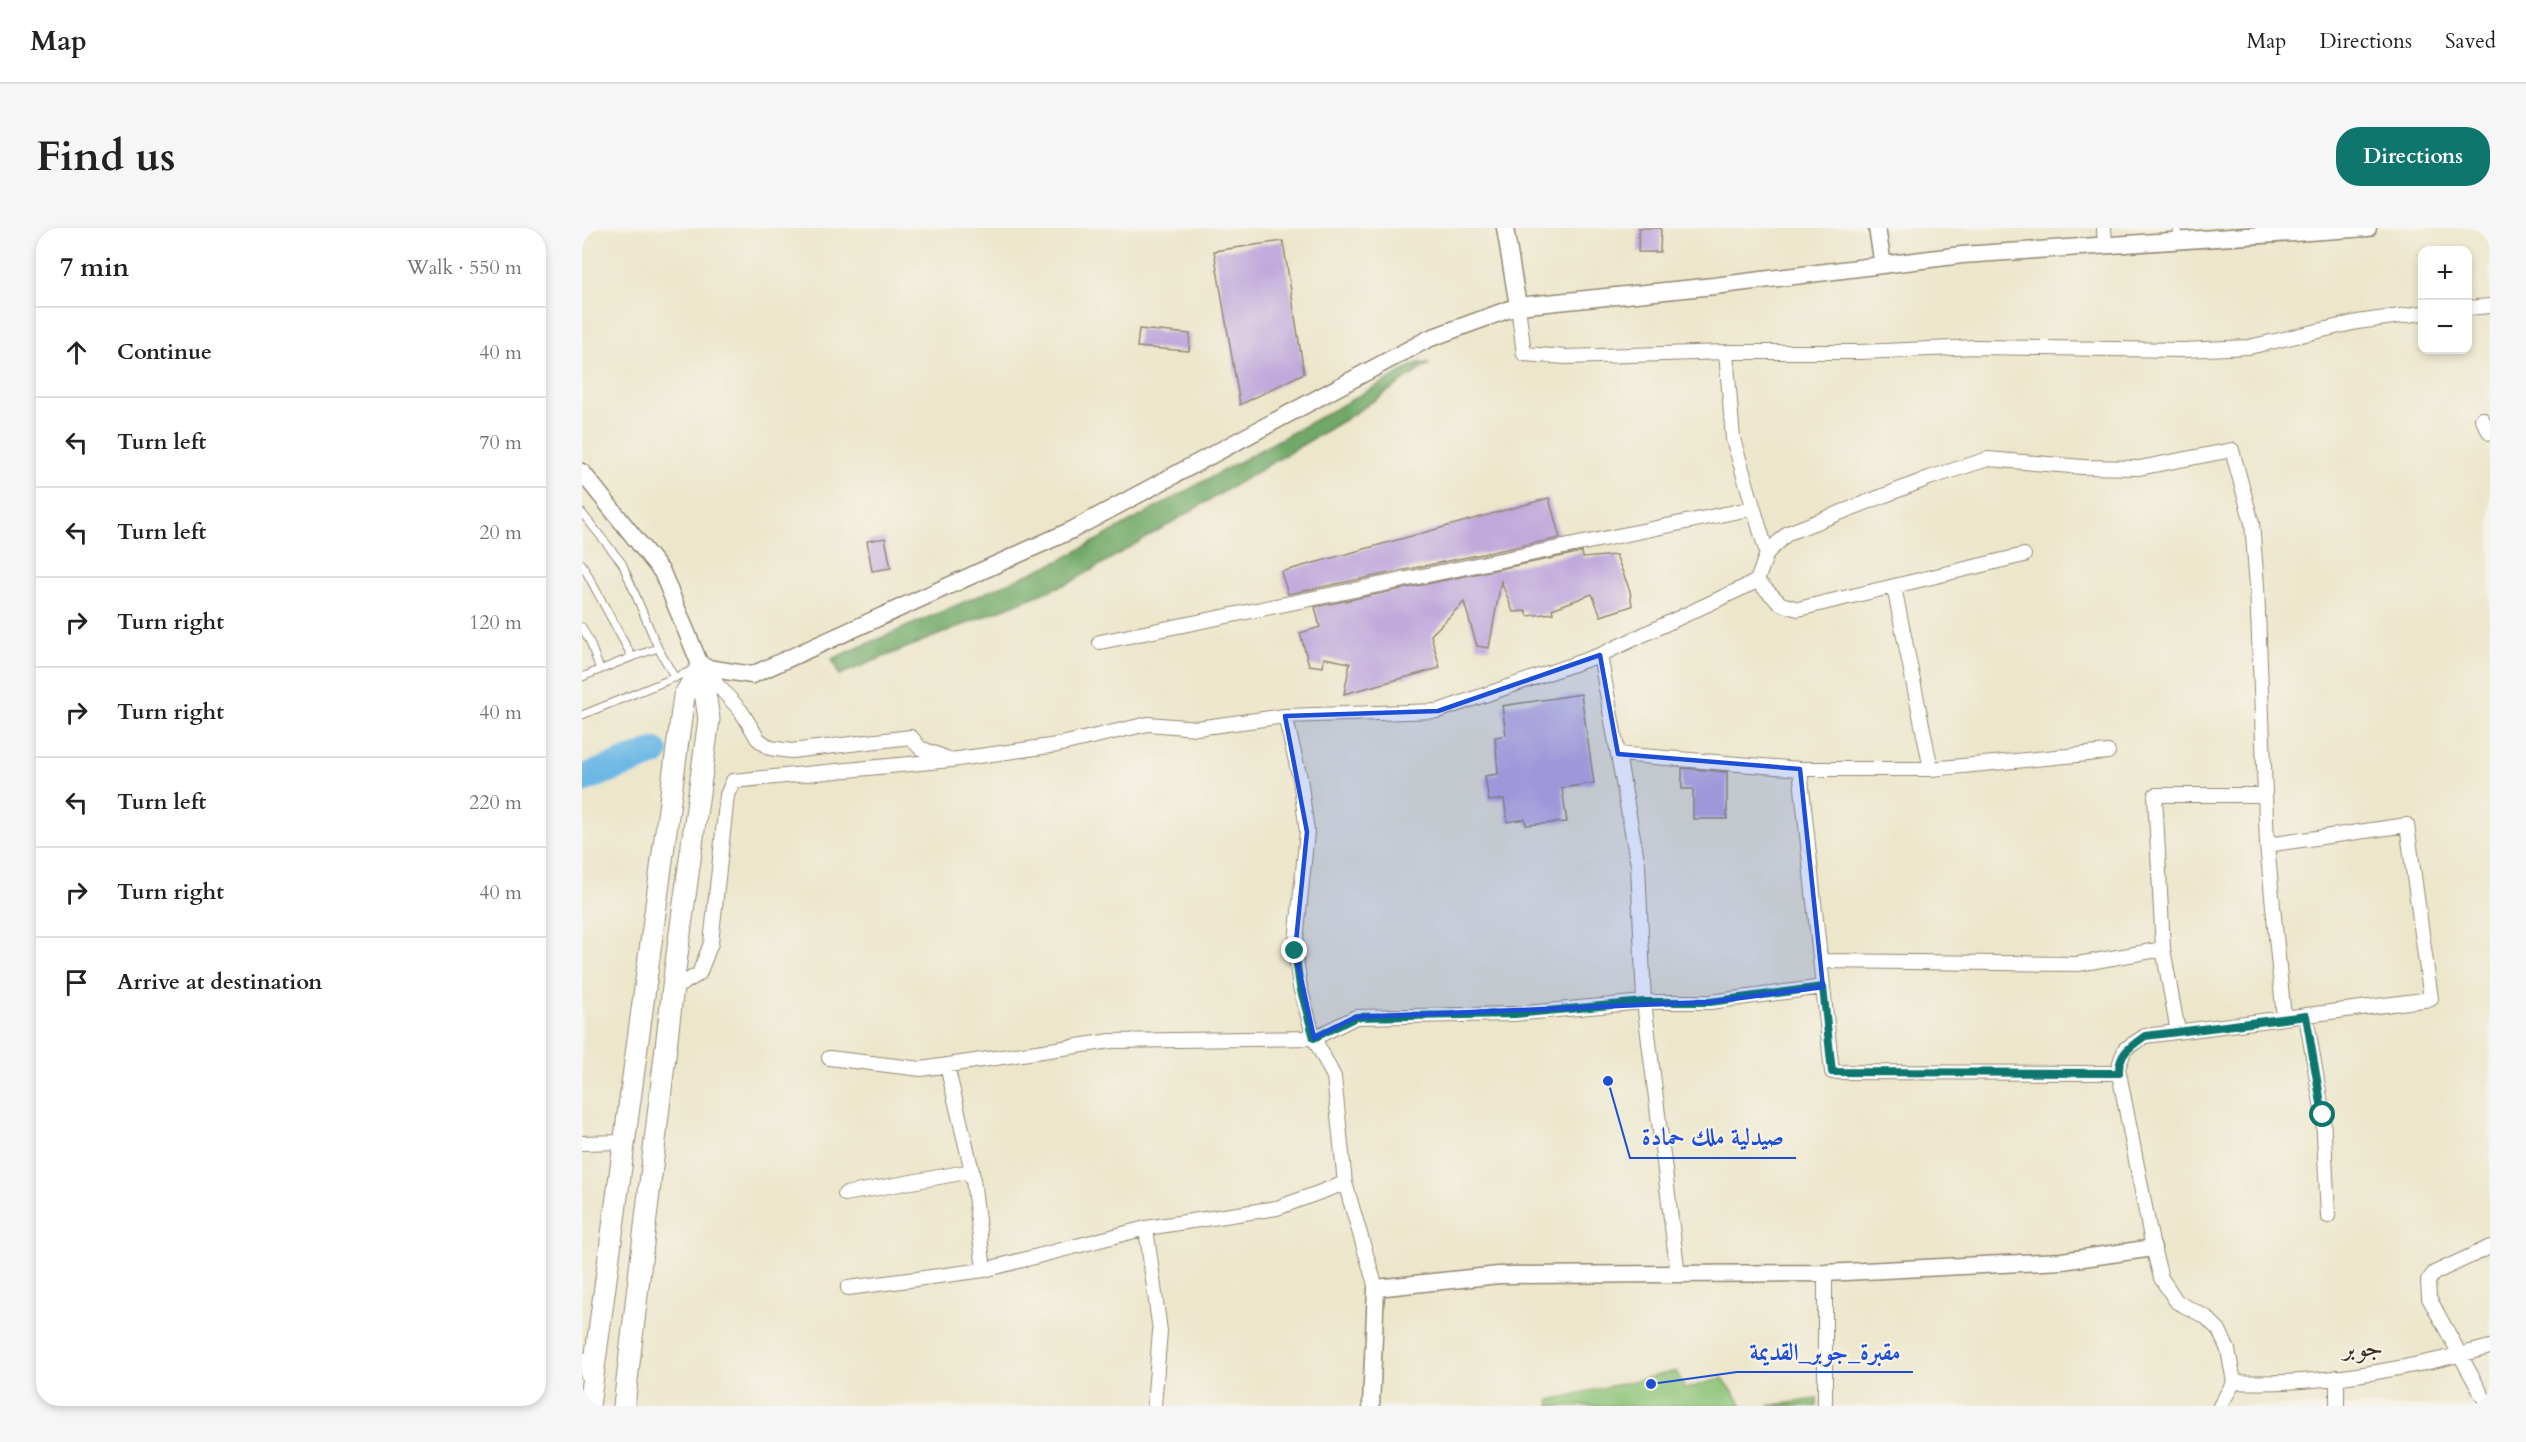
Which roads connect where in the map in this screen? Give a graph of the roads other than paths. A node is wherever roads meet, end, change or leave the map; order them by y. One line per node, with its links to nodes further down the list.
1 (1505, 228): 8 (street)
2 (1877, 228): 7 (street)
3 (2104, 228): 6 (street)
4 (2368, 228): 5 (street)
5 (2177, 235): 6 (street)
6 (2105, 246): 7 (street)
7 (1883, 265): 8 (street)
8 (1518, 306): 12 (street); 28 (street)
9 (2490, 306): 10 (street)
10 (2472, 308)
11 (2418, 314): 12 (street)
12 (1726, 352): 16 (street)
13 (2482, 419): 14 (street)
14 (2490, 433)
15 (582, 472): 28 (street)
16 (1754, 508): 18 (street); 24 (street)
17 (582, 513): 25 (lane)
18 (1767, 553): 21 (street); 39 (street)
19 (2024, 555): 22 (street)
20 (582, 564): 27 (lane)
21 (1757, 581): 22 (street); 26 (street)
22 (1894, 587): 38 (street)
23 (582, 627): 29 (lane)
24 (1100, 642)
25 (658, 648): 27 (lane); 31 (lane)
26 (1600, 655): 33 (street); 35 (street)
27 (632, 657): 29 (lane)
28 (701, 667): 31 (lane); 36 (street); 44 (main road); 46 (main road)
29 (600, 670): 30 (lane)
30 (582, 677)
31 (675, 678): 32 (lane)
32 (582, 715)
33 (1285, 717): 36 (street); 50 (street)
34 (2108, 752): 38 (street)
35 (1618, 754): 37 (street); 45 (street)
36 (951, 760): 44 (street)
37 (1800, 769): 38 (street); 42 (street)
38 (1931, 769)
39 (2265, 795): 40 (street); 41 (street)
40 (2267, 845): 47 (street); 48 (street)
41 (2163, 950): 42 (street); 49 (street)
42 (1821, 961): 43 (street)
43 (1823, 987): 45 (street); 53 (street)
44 (671, 999): 46 (main road); 74 (main road)
45 (1644, 1002): 50 (street); 65 (street)
46 (643, 1005): 54 (main road)
47 (2306, 1016): 48 (street); 59 (street)
48 (2284, 1018): 49 (street)
49 (2178, 1032): 53 (street)
50 (1314, 1038): 52 (street); 57 (street)
51 (829, 1058): 52 (street)
52 (947, 1066): 56 (street)
53 (2119, 1073): 62 (street)
54 (624, 1142): 55 (street); 73 (main road)
55 (582, 1143)
56 (972, 1171): 58 (street); 63 (street)
57 (1345, 1183): 60 (street); 67 (street)
58 (845, 1194)
59 (2328, 1216)
60 (1146, 1228): 63 (street); 75 (street)
61 (2490, 1247): 69 (street)
62 (2153, 1248): 64 (street); 72 (street)
63 (984, 1270): 66 (street)
64 (1825, 1273): 65 (street); 77 (street)
65 (1678, 1275): 67 (street)
66 (848, 1288)
67 (1376, 1288): 76 (street)
68 (2490, 1347): 69 (street)
69 (2459, 1355): 71 (street); 80 (street)
70 (582, 1359): 73 (street)
71 (2337, 1377): 72 (street); 79 (street)
72 (2234, 1382): 78 (street)
73 (591, 1396)
74 (624, 1406)
75 (1154, 1406)
76 (1371, 1406)
77 (1825, 1406)
78 (2220, 1406)
79 (2337, 1406)
80 (2488, 1406)

